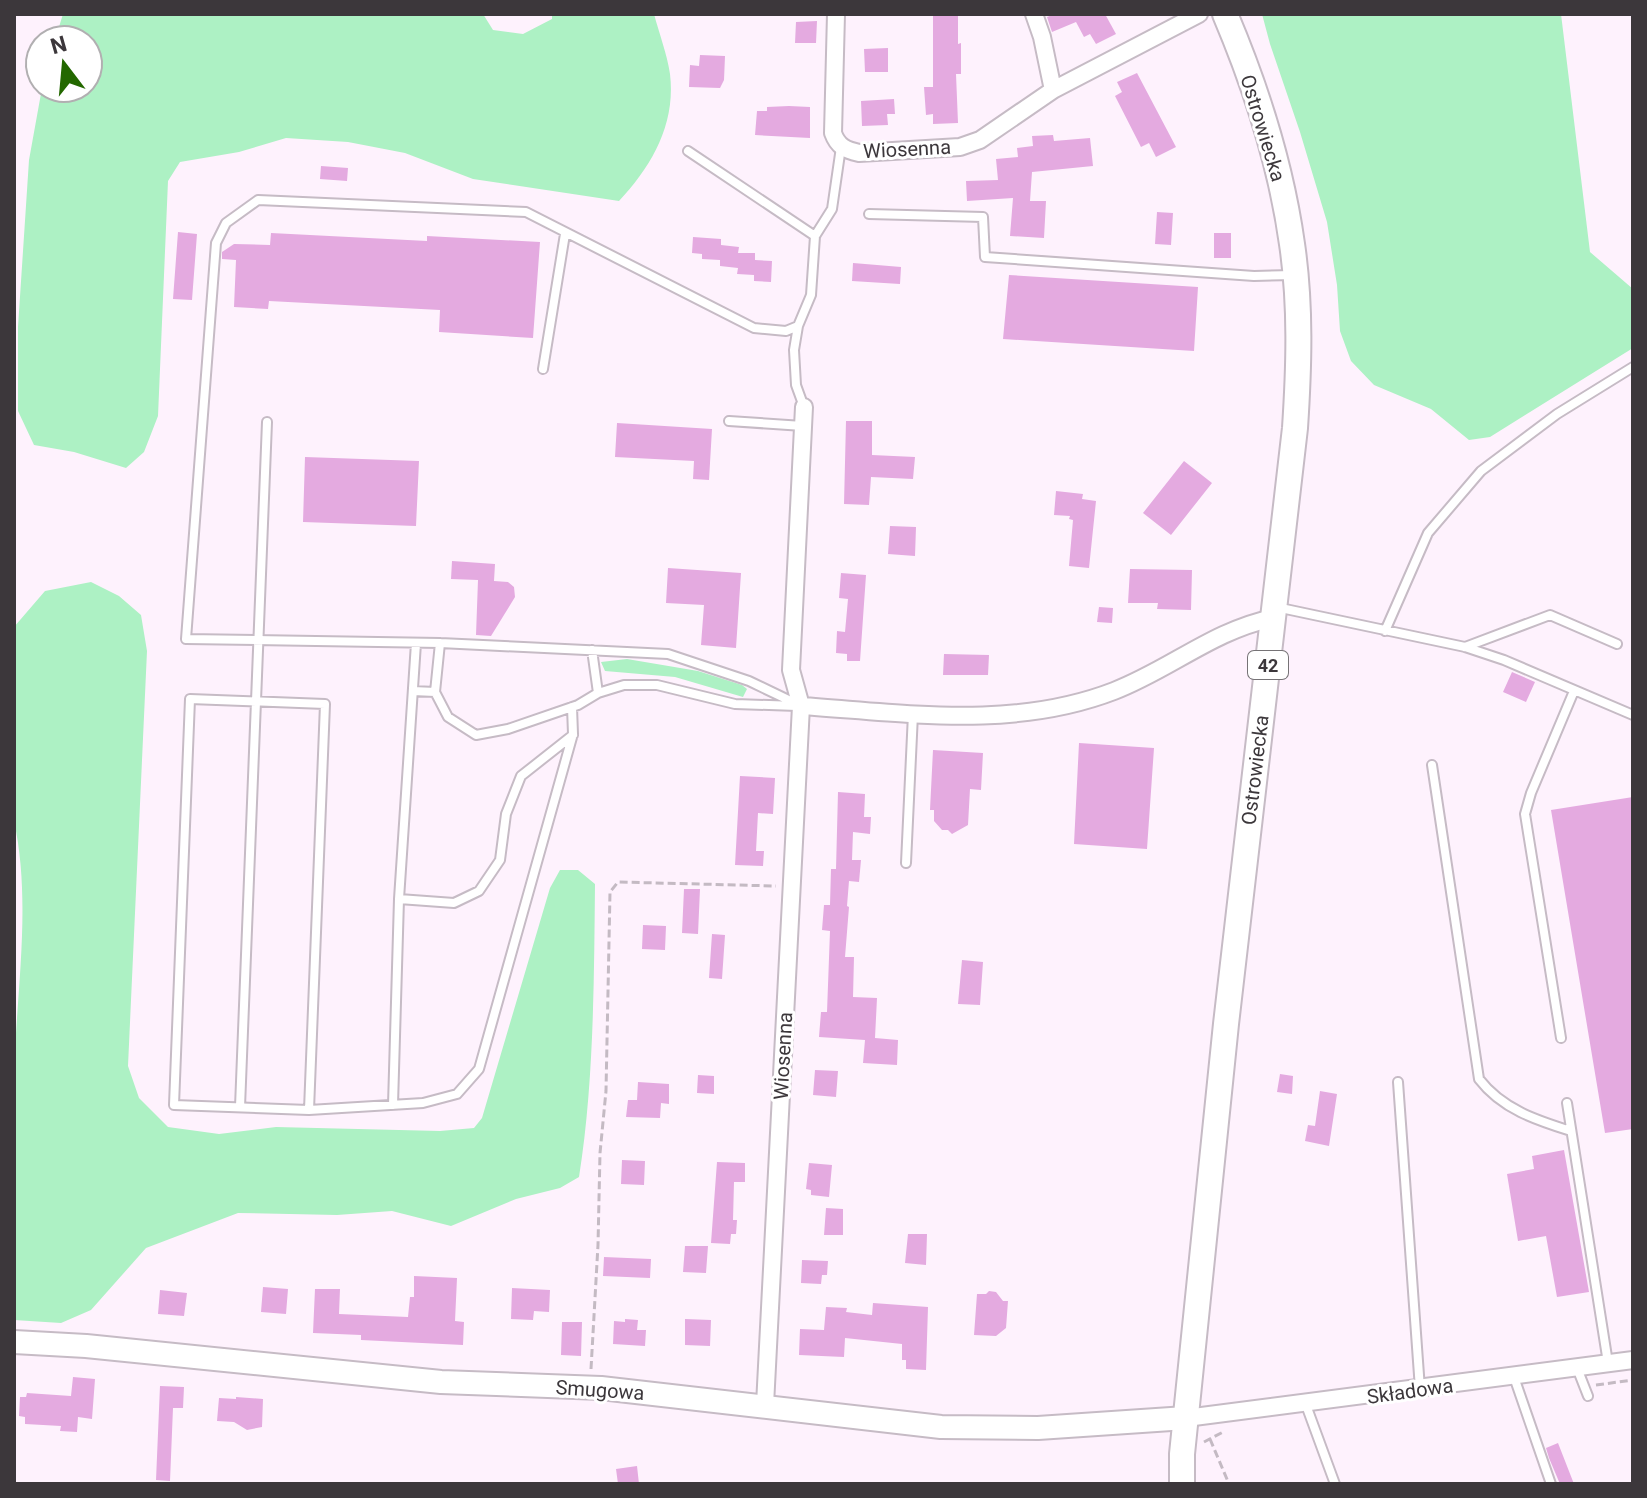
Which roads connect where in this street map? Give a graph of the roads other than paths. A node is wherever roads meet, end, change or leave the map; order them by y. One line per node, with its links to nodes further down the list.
1 (836, 14): 6 (street, Wiosenna)
2 (1034, 14): 5 (street)
3 (1199, 14): 5 (street, Wiosenna)
4 (1221, 14): 11 (main road, Ostrowiecka / 42)
5 (1053, 90): 6 (street, Wiosenna)
6 (841, 147): 10 (lane, Wiosenna)
7 (688, 151): 10 (lane)
8 (869, 214): 11 (lane)
9 (565, 234): 12 (lane); 14 (lane); 21 (lane)
10 (815, 236): 12 (lane, Wiosenna)
11 (1295, 275): 19 (main road, Ostrowiecka / 42)
12 (798, 326): 15 (lane, Wiosenna)
13 (1633, 367): 20 (lane)
14 (543, 369)
15 (804, 407): 18 (street, Wiosenna)
16 (729, 421): 18 (lane)
17 (267, 422): 21 (lane)
18 (803, 426): 32 (street, Wiosenna)
19 (1274, 612): 20 (lane); 34 (street); 56 (main road, Ostrowiecka / 42)
20 (1385, 631): 25 (lane)
21 (260, 640): 22 (lane); 31 (lane)
22 (416, 643): 23 (lane); 27 (lane)
23 (440, 643): 26 (lane); 29 (lane)
24 (1617, 644): 25 (lane)
25 (1465, 647): 28 (lane)
26 (592, 650): 30 (lane); 32 (lane)
27 (413, 691): 29 (lane); 39 (lane)
28 (1574, 691): 35 (lane); 40 (lane)
29 (435, 692): 33 (lane)
30 (598, 693): 32 (lane); 33 (lane)
31 (257, 701): 44 (lane); 44 (lane); 45 (lane)
32 (801, 706): 34 (street); 54 (street, Wiosenna)
33 (572, 707): 36 (lane)
34 (913, 714): 38 (lane)
35 (1633, 715)
36 (573, 734): 39 (lane); 43 (lane)
37 (1432, 765): 46 (lane)
38 (906, 863)
39 (399, 899): 43 (lane)
40 (1561, 1038)
41 (1398, 1082): 52 (lane)
42 (1567, 1103): 46 (lane)
43 (393, 1105): 45 (lane)
44 (240, 1107): 45 (lane)
45 (309, 1110)
46 (1571, 1131): 49 (lane)
47 (14, 1342): 54 (street, Smugowa)
48 (1633, 1360): 49 (street, Składowa)
49 (1608, 1364): 50 (street, Składowa)
50 (1577, 1368): 51 (street, Składowa); 53 (lane)
51 (1514, 1377): 52 (street, Składowa); 59 (lane)
52 (1420, 1390): 55 (street, Składowa)
53 (1586, 1391)
54 (765, 1405): 56 (street, Smugowa)
55 (1306, 1405): 56 (street, Składowa); 58 (lane)
56 (1186, 1418): 57 (main road, Ostrowiecka / 42)
57 (1182, 1484)
58 (1335, 1484)
59 (1551, 1484)

